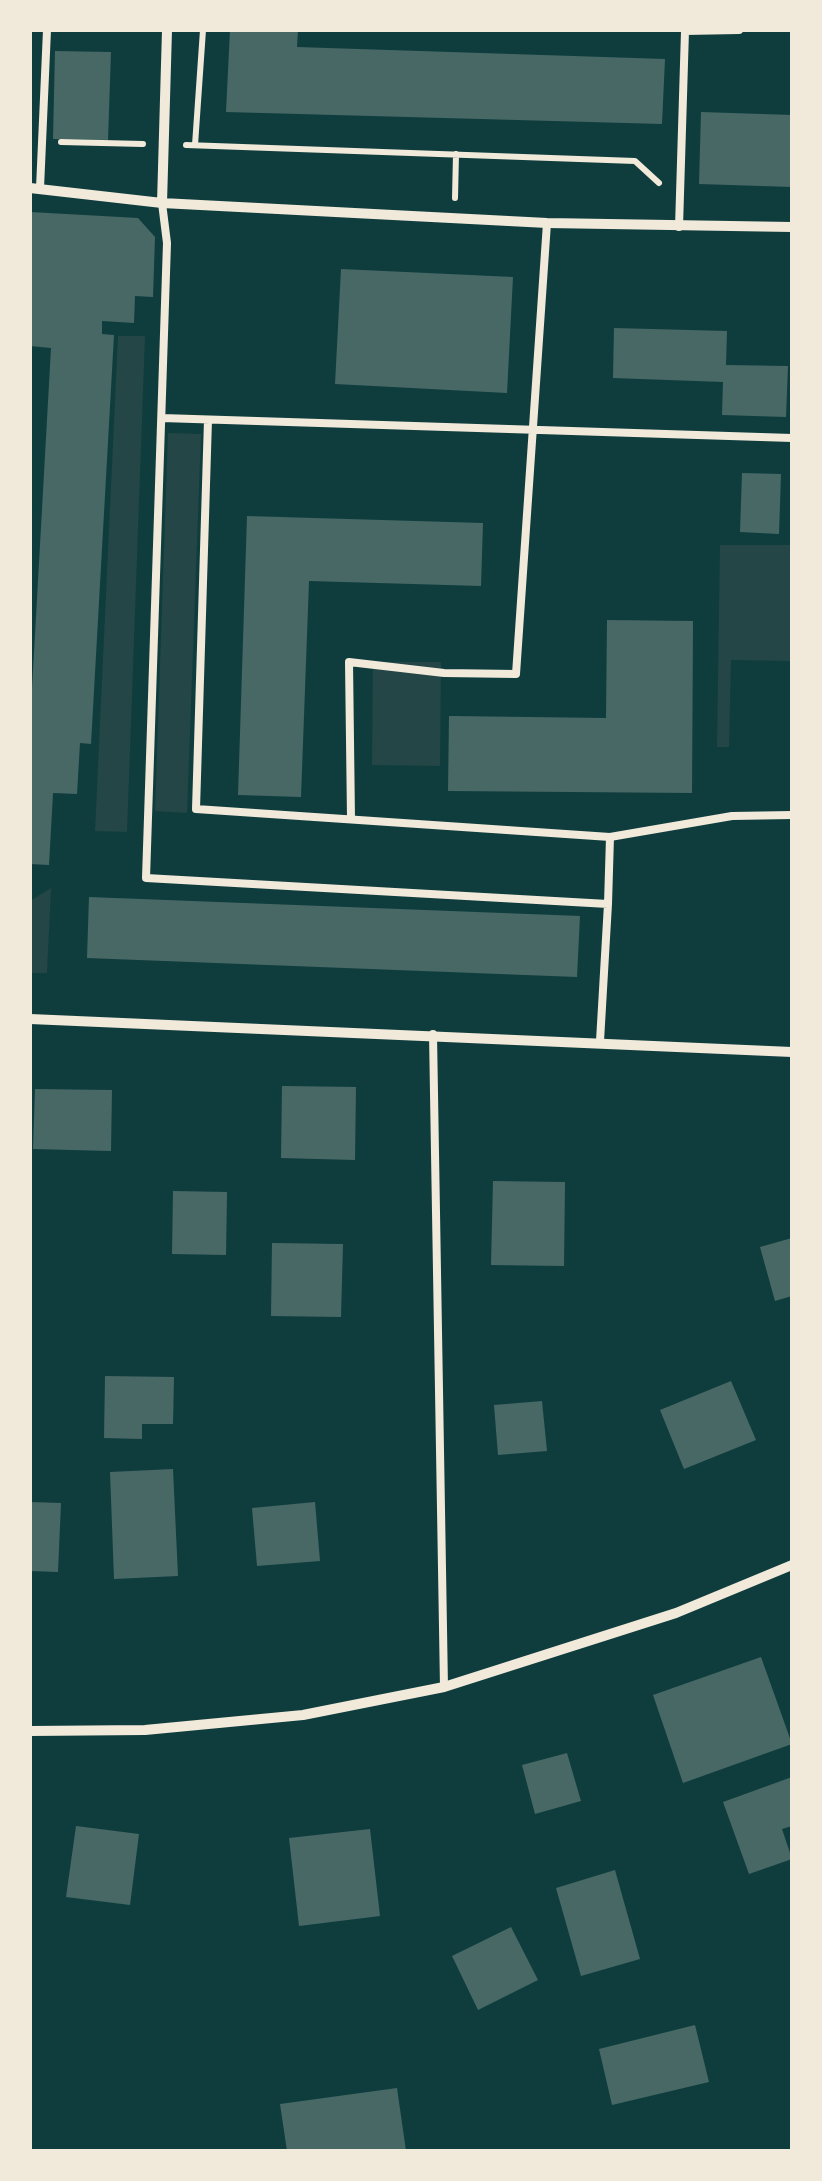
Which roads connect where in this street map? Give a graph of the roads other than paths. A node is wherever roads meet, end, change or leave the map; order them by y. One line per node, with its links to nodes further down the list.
1 (47, 30): 5 (lane)
2 (167, 30): 6 (street)
3 (684, 30): 4 (lane); 8 (lane)
4 (739, 30)
5 (35, 188): 6 (street)
6 (162, 204): 7 (street); 10 (lane)
7 (547, 223): 8 (street); 12 (lane)
8 (679, 227): 9 (street)
9 (792, 227)
10 (162, 418): 11 (lane); 17 (lane)
11 (208, 420): 12 (lane); 15 (lane)
12 (535, 431): 13 (lane); 15 (lane)
13 (792, 438)
14 (792, 816): 16 (lane)
15 (350, 819): 16 (lane)
16 (610, 837): 17 (lane)
17 (608, 904): 20 (lane)
18 (30, 1019): 19 (street)
19 (433, 1034): 20 (street); 23 (lane)
20 (600, 1041): 21 (street)
21 (792, 1052)
22 (791, 1568): 23 (street)
23 (444, 1686): 24 (street)
24 (30, 1730)

